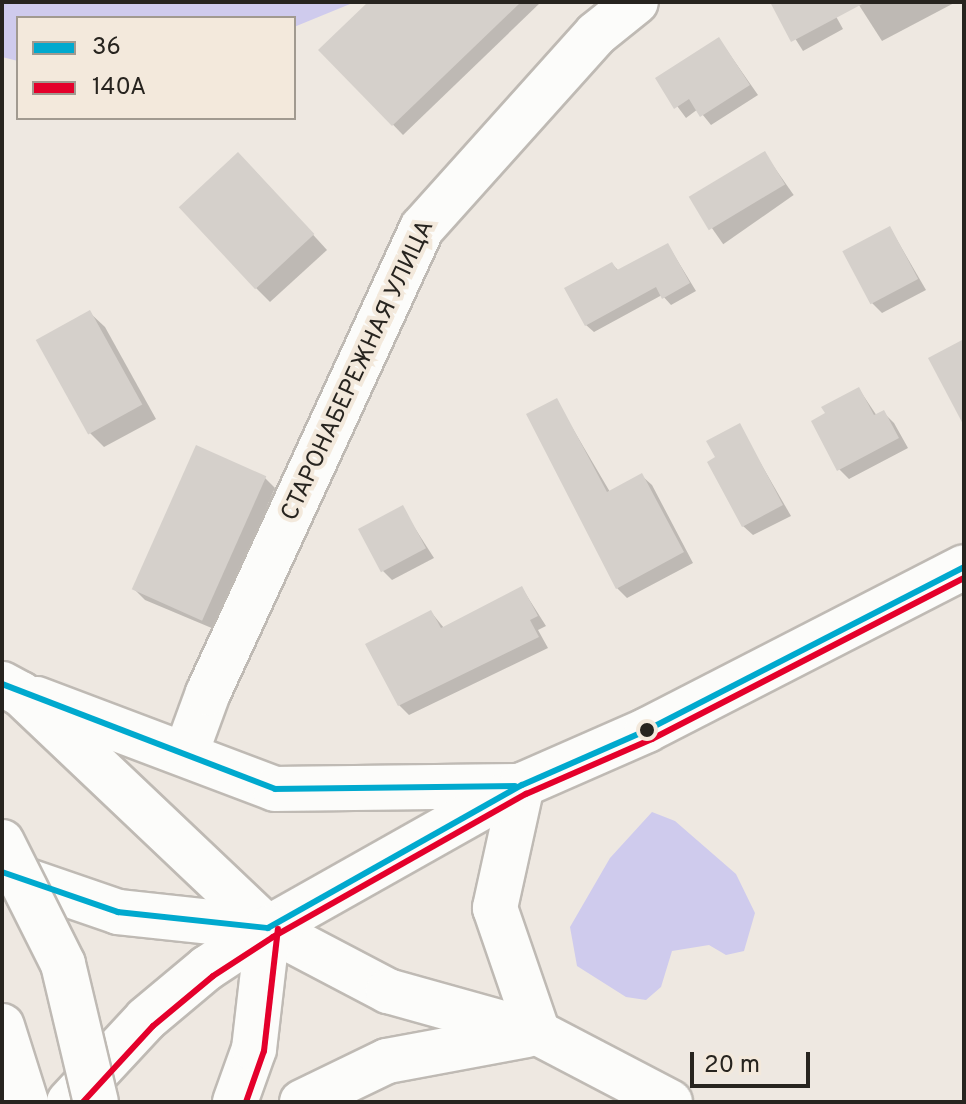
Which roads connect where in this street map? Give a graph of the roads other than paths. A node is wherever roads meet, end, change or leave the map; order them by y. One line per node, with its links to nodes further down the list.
1 (636, 2): 4 (main road, СТАРОНАБЕРЕЖНАЯ УЛИЦА)
2 (964, 567): 5 (main road)
3 (12, 689): 4 (main road); 8 (main road)
4 (186, 753): 5 (main road)
5 (522, 785): 8 (main road); 10 (main road)
6 (2, 842): 13 (main road, bridge)
7 (2, 872): 8 (main road)
8 (268, 928): 10 (main road); 12 (main road); 14 (main road)
9 (2, 1026): 11 (main road)
10 (538, 1033): 15 (main road); 16 (main road)
11 (26, 1102)
12 (69, 1102)
13 (96, 1102)
14 (235, 1102)
15 (302, 1102)
16 (670, 1102)

